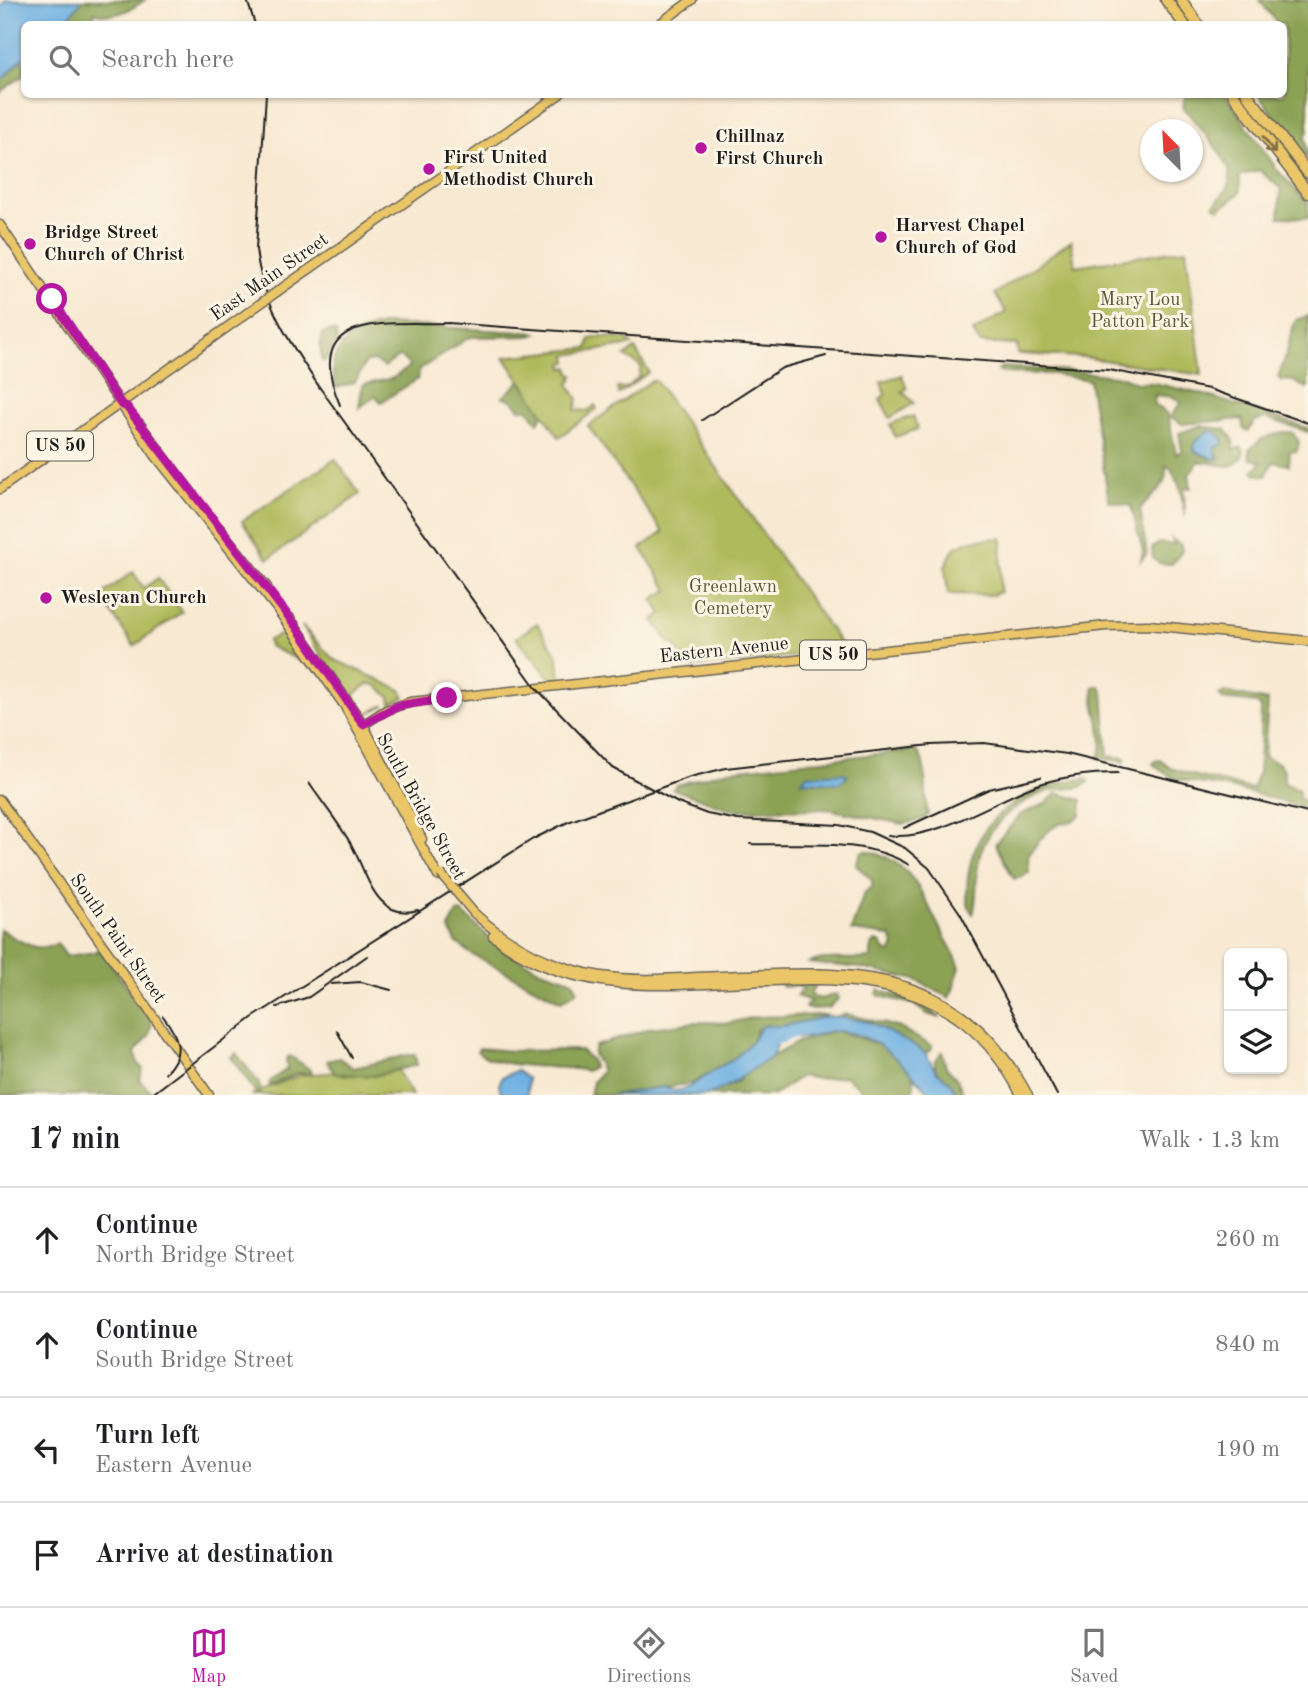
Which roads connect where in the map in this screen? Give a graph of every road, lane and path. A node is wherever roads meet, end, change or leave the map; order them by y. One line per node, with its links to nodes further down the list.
1 (692, 0): 4 (main road)
2 (1166, 0): 5 (highway)
3 (1181, 0): 6 (highway)
4 (663, 21)
5 (1182, 21)
6 (1196, 21)
7 (554, 98): 13 (main road, East Main Street, bridge)
8 (1236, 98): 11 (highway, one-way to 11)
9 (1250, 98): 10 (highway)
10 (1308, 173)
11 (1308, 193)
12 (0, 225): 13 (main road, South Bridge Street)
13 (121, 404): 14 (main road, East Main Street / US 50); 16 (main road, South Bridge Street)
14 (0, 489)
15 (1308, 641): 16 (main road, Eastern Avenue / US 50)
16 (360, 726): 18 (main road, South Bridge Street, bridge)
17 (0, 800): 19 (main road, South Paint Street)
18 (472, 914): 20 (main road, South Bridge Street); 21 (main road, South Bridge Street)
19 (209, 1095)
20 (1021, 1095)
21 (1028, 1095)

